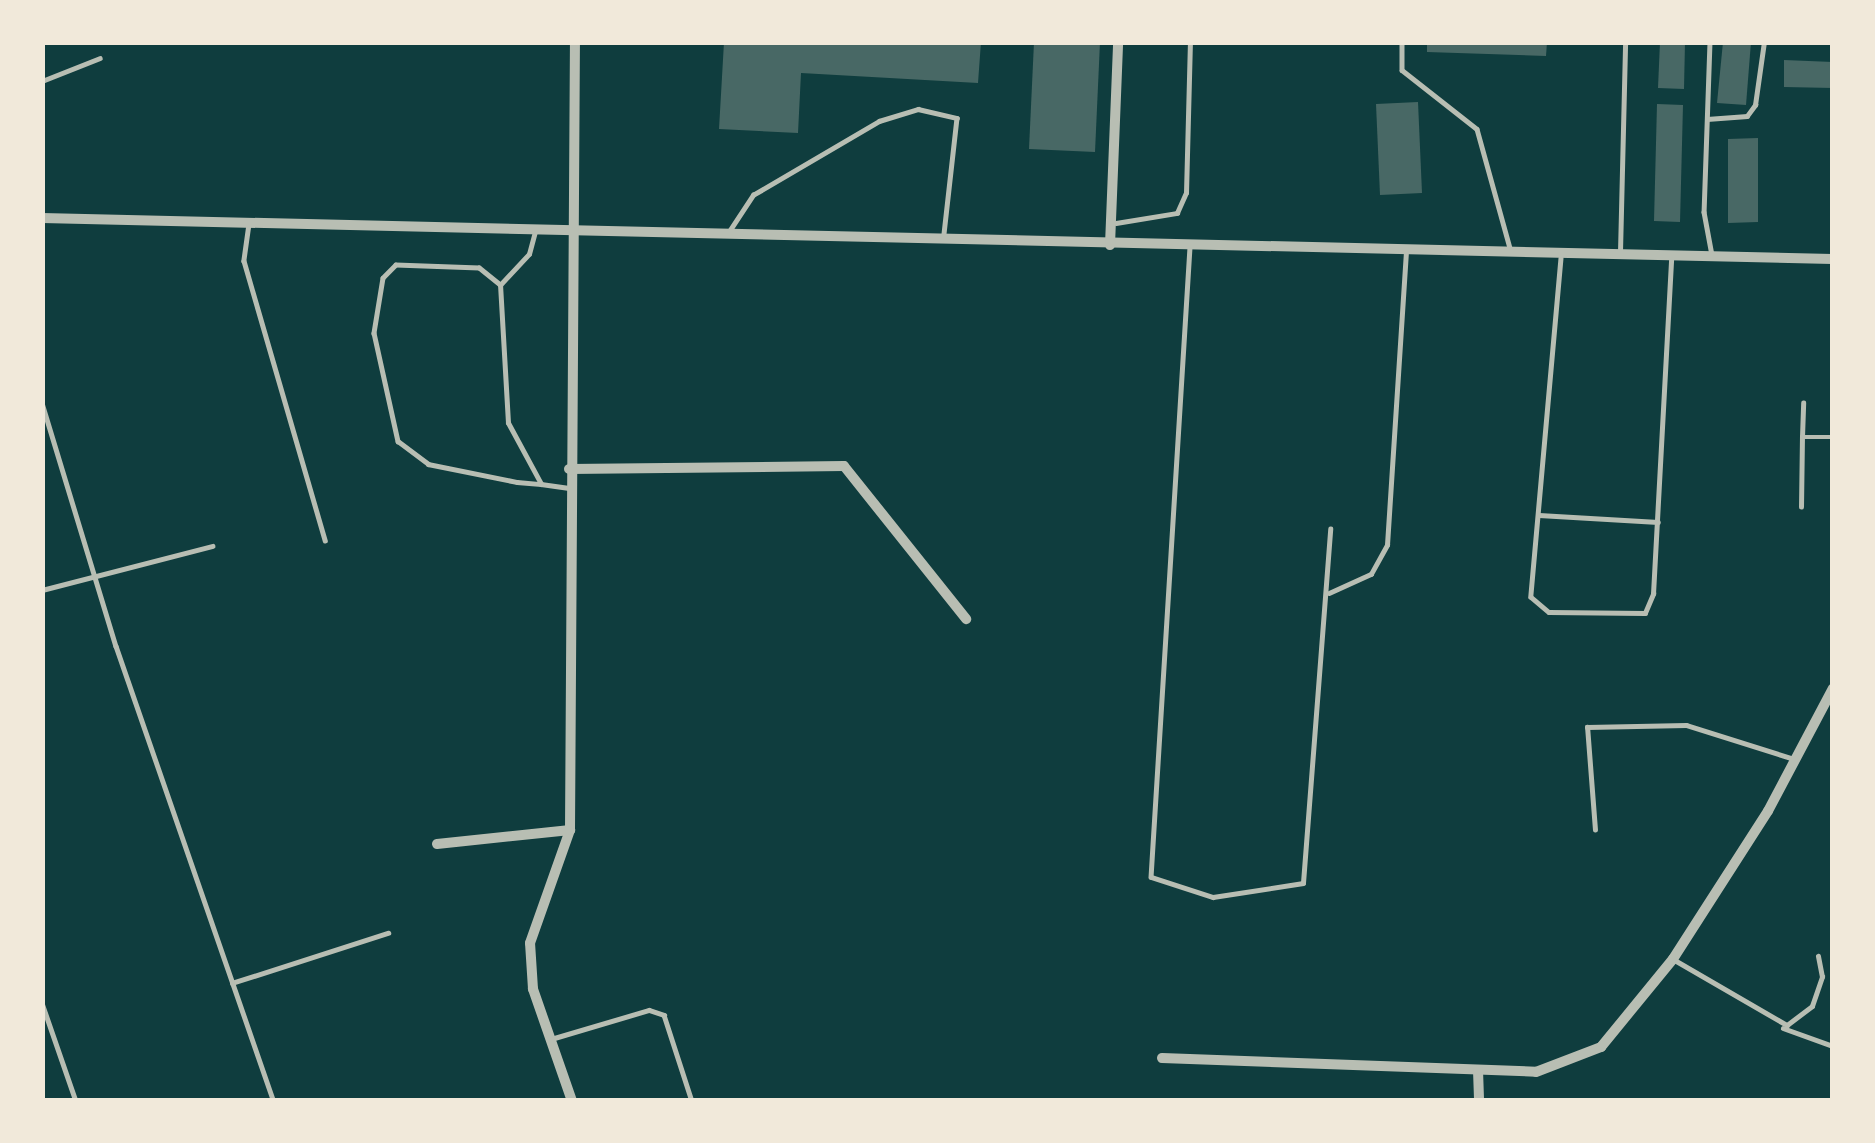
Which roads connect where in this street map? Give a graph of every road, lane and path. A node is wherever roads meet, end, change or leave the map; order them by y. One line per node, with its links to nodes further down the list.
1 (575, 42): 15 (street)
2 (1118, 42): 12 (street)
3 (1190, 42): 12 (lane)
4 (1402, 42): 21 (lane)
5 (1625, 42): 23 (lane)
6 (1710, 42): 10 (lane)
7 (1764, 42): 10 (lane)
8 (100, 58): 9 (lane)
9 (42, 81)
10 (1707, 119): 25 (lane)
11 (42, 218): 13 (street)
12 (1110, 223): 18 (street)
13 (249, 224): 14 (street); 39 (lane)
14 (535, 230): 15 (street); 27 (lane)
15 (571, 231): 16 (street); 32 (street)
16 (728, 235): 17 (street); 17 (lane)
17 (944, 241): 18 (street)
18 (1110, 245): 19 (street)
19 (1190, 247): 20 (street); 43 (lane)
20 (1407, 250): 21 (street); 43 (lane)
21 (1511, 251): 22 (street)
22 (1561, 252): 23 (street); 36 (lane)
23 (1619, 254): 24 (street)
24 (1671, 254): 25 (street); 37 (lane)
25 (1712, 255): 26 (street)
26 (1833, 259)
27 (500, 285): 33 (lane); 33 (lane)
28 (42, 403): 41 (lane)
29 (1803, 404): 30 (lane)
30 (1802, 437): 31 (lane); 35 (lane)
31 (1833, 437)
32 (569, 470): 34 (street); 44 (street)
33 (541, 484): 34 (lane)
34 (569, 488): 47 (street)
35 (1801, 507)
36 (1539, 515): 37 (lane); 37 (lane)
37 (1658, 522)
38 (1330, 529): 43 (lane)
39 (325, 540)
40 (212, 546): 41 (lane)
41 (92, 575): 42 (lane); 53 (lane)
42 (42, 590)
43 (1329, 593)
44 (966, 619)
45 (1833, 688): 46 (street)
46 (1796, 759): 48 (lane); 52 (street)
47 (570, 830): 49 (street); 56 (street)
48 (1595, 830)
49 (437, 844)
50 (388, 933): 53 (lane)
51 (1818, 956): 55 (lane)
52 (1673, 959): 55 (lane); 59 (street)
53 (232, 983): 61 (lane)
54 (42, 1003): 60 (lane)
55 (1768, 1021): 57 (lane)
56 (551, 1039): 62 (street); 63 (lane)
57 (1833, 1046)
58 (1162, 1058): 59 (street)
59 (1478, 1070): 64 (street)
60 (76, 1101)
61 (274, 1101)
62 (572, 1101)
63 (692, 1101)
64 (1479, 1101)

